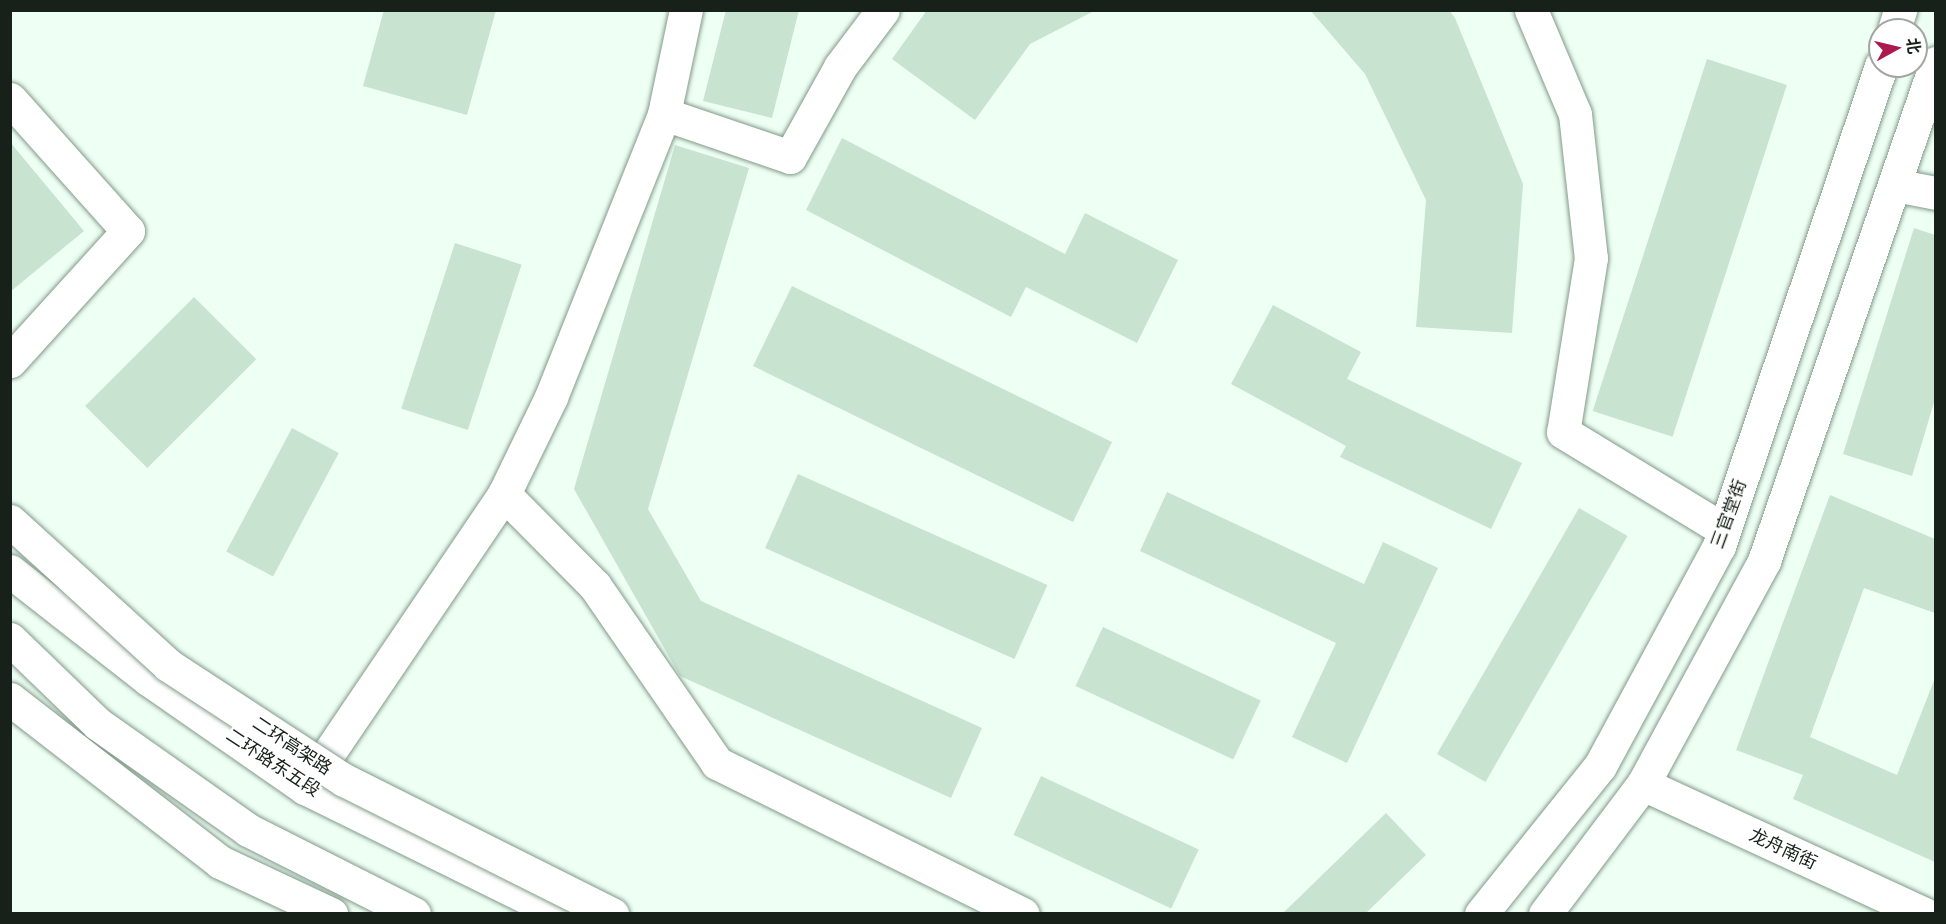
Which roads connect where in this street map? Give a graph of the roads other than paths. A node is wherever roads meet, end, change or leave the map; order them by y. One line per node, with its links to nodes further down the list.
1 (686, 10): 7 (main road)
2 (883, 10): 7 (main road)
3 (1531, 10): 13 (main road)
4 (1935, 63): 8 (main road)
5 (1877, 78): 13 (main road, 三官堂街)
6 (10, 99): 10 (main road)
7 (664, 114): 11 (main road)
8 (1894, 185): 9 (main road); 17 (main road)
9 (1935, 193)
10 (10, 361)
11 (504, 494): 18 (main road); 23 (main road)
12 (10, 521): 22 (main road, 二环高架路, bridge)
13 (1724, 530): 24 (main road, 三官堂街)
14 (10, 571): 18 (main road, 二环路东五段)
15 (10, 639): 20 (main road)
16 (10, 699): 19 (main road)
17 (1643, 784): 25 (main road); 26 (main road, 龙舟南街)
18 (305, 788): 21 (main road, 二环路东五段)
19 (331, 914)
20 (414, 914)
21 (561, 914)
22 (612, 914)
23 (1023, 914)
24 (1481, 914)
25 (1545, 914)
26 (1924, 914)

